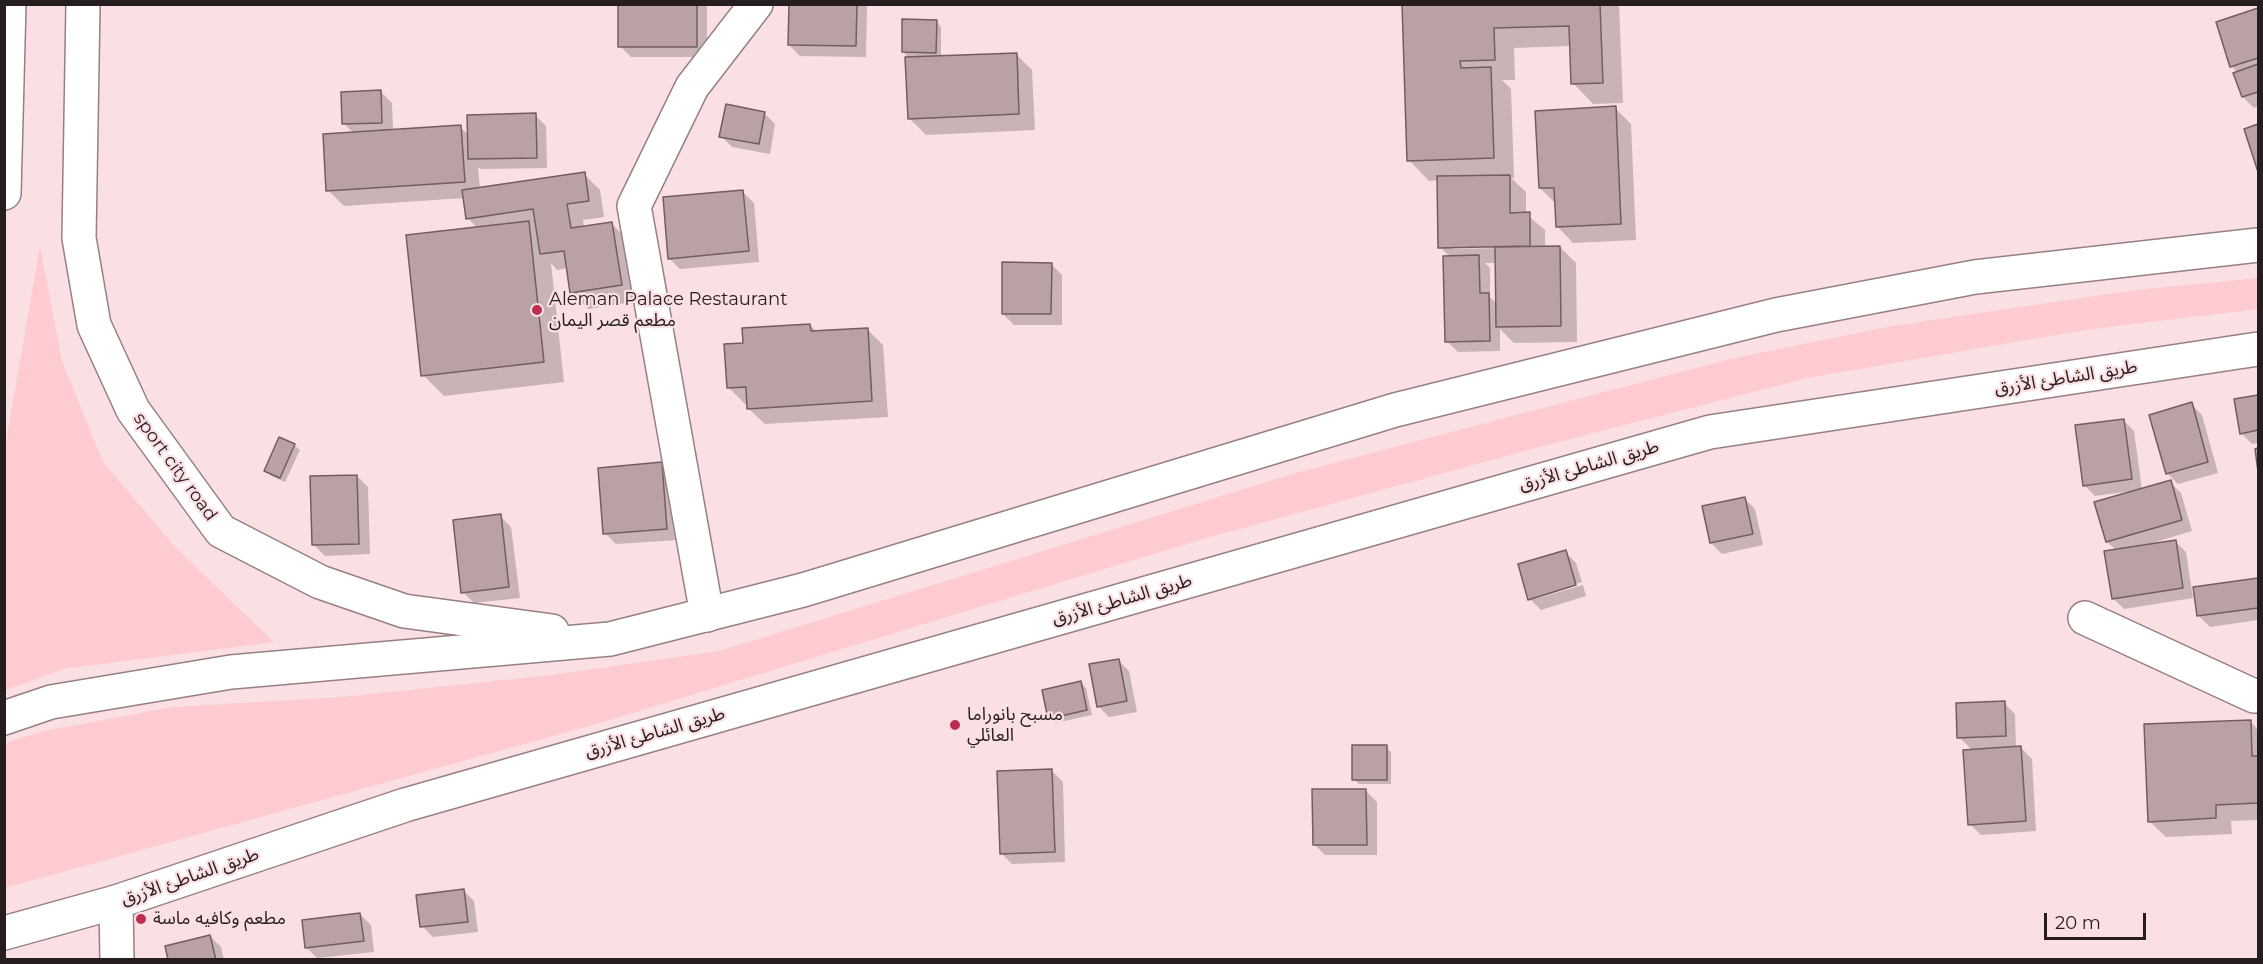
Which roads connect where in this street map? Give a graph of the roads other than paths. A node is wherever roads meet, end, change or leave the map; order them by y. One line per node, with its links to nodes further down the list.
1 (9, 4): 4 (main road)
2 (83, 4): 9 (main road, sport city road)
3 (756, 4): 7 (main road)
4 (4, 193)
5 (2259, 245): 7 (main road)
6 (2259, 349): 12 (main road, طريق الشاطئ الأزرق)
7 (707, 615): 9 (main road)
8 (2085, 618): 10 (main road)
9 (610, 639): 11 (main road)
10 (2259, 696)
11 (4, 718)
12 (116, 902): 13 (main road, طريق الشاطئ الأزرق); 14 (main road)
13 (4, 933)
14 (117, 960)

